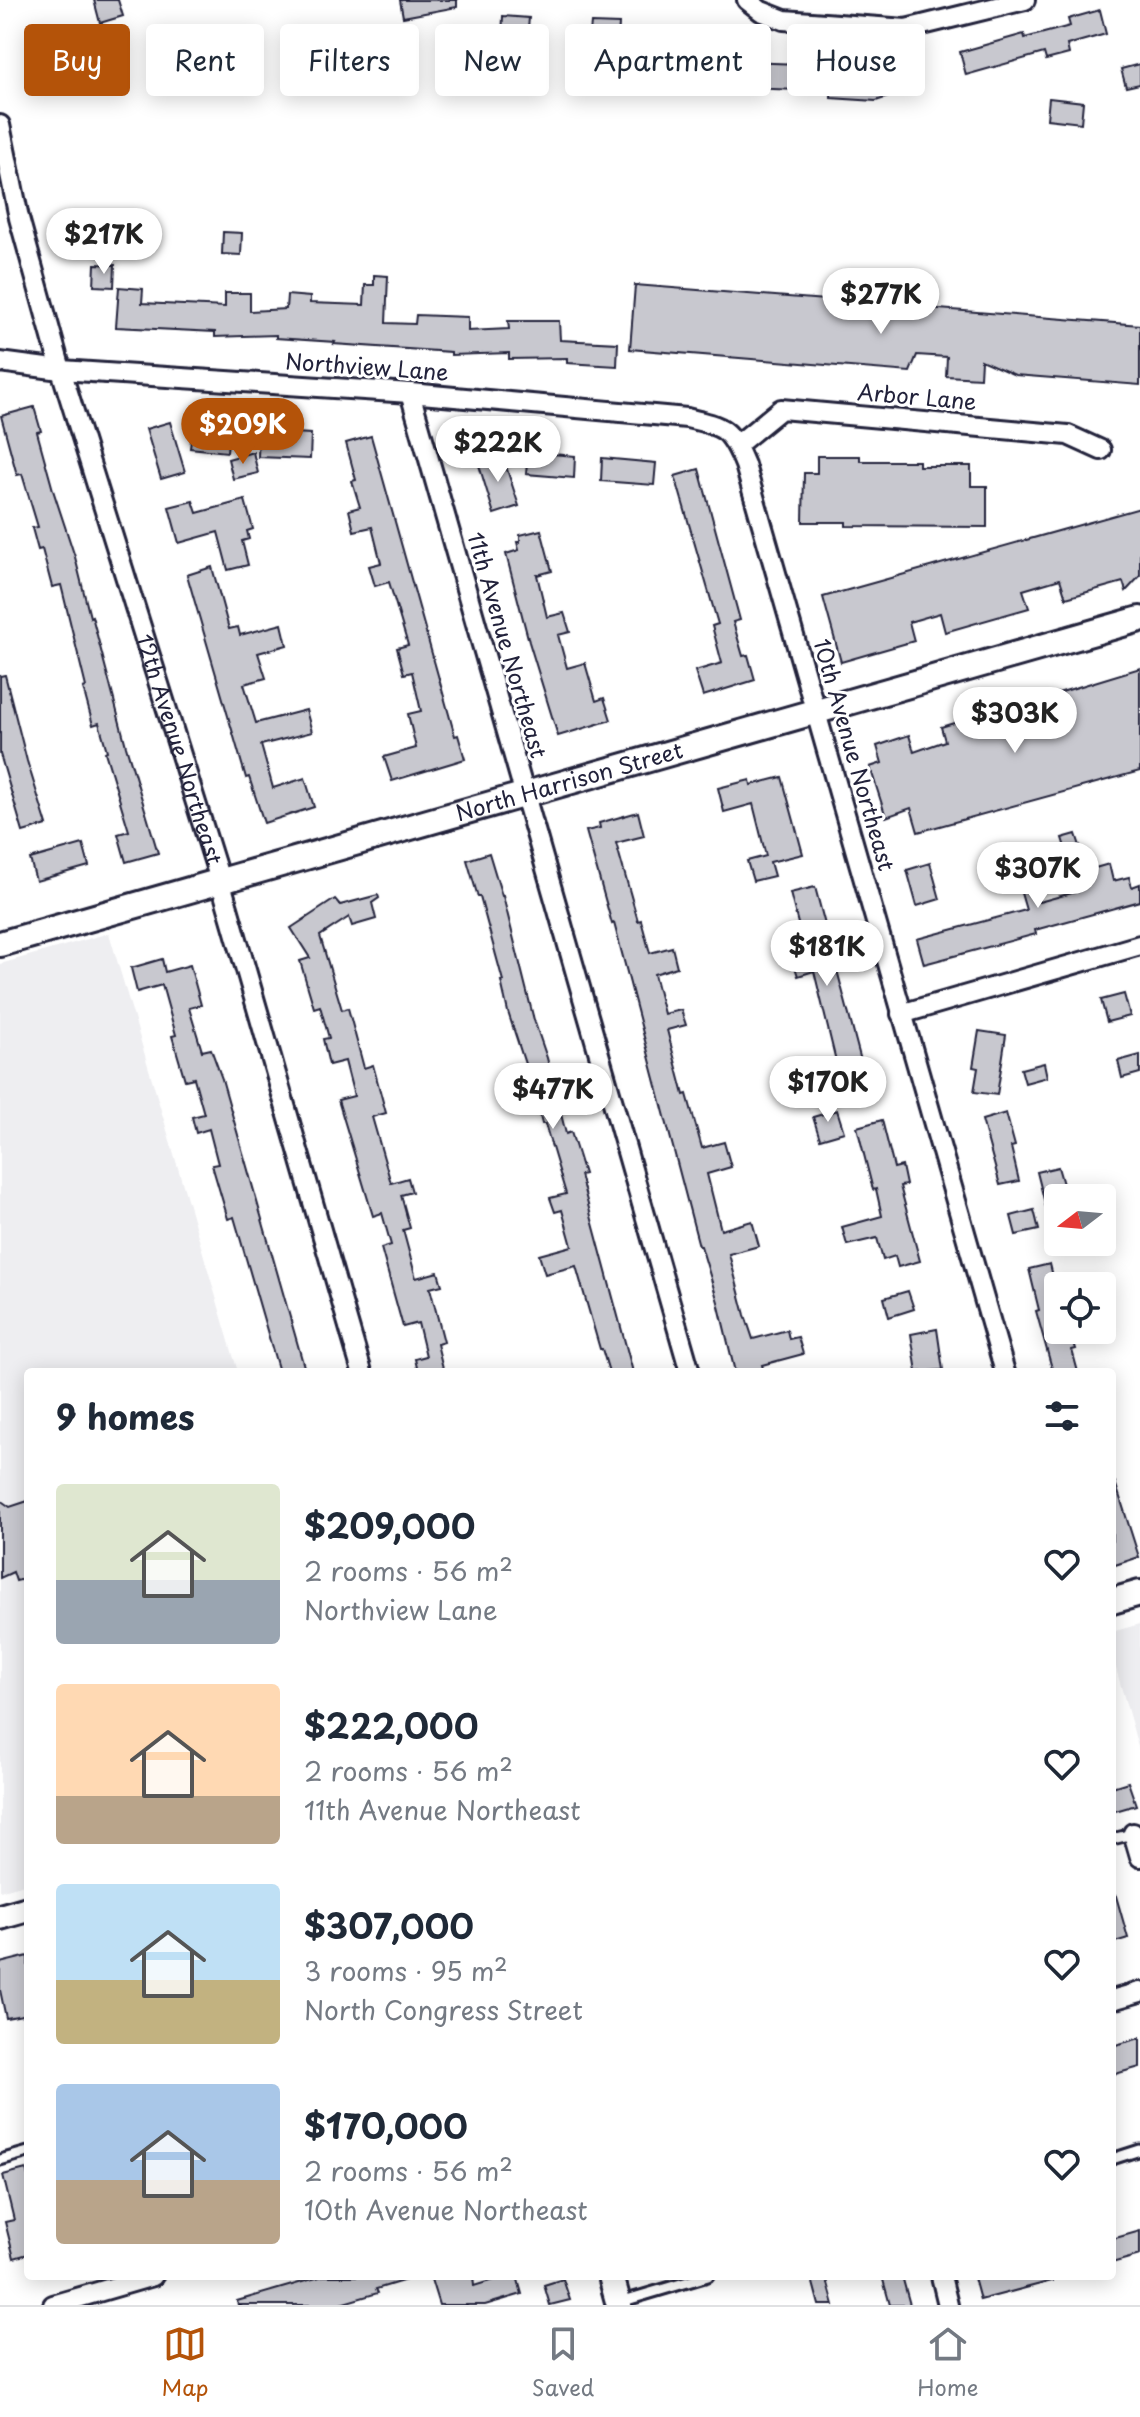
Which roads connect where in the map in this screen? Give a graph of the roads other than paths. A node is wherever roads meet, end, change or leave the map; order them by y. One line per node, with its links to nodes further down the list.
1 (747, 0): 2 (street)
2 (1025, 0)
3 (0, 125): 5 (street, 12th Avenue Northeast)
4 (0, 362): 5 (street, Northview Lane)
5 (61, 370): 6 (street, Northview Lane); 12 (street, 12th Avenue Northeast)
6 (410, 393): 7 (street, Northview Lane); 11 (street, 11th Avenue Northeast)
7 (732, 438): 8 (street, Arbor Lane); 10 (street, 10th Avenue Northeast)
8 (1101, 450)
9 (1140, 619): 10 (street, North Harrison Street)
10 (817, 711): 11 (street, North Harrison Street); 15 (street, 10th Avenue Northeast)
11 (524, 793): 12 (street, North Harrison Street); 17 (street, 11th Avenue Northeast)
12 (220, 880): 13 (street, North Harrison Street); 16 (street, 12th Avenue Northeast)
13 (2, 937)
14 (1140, 945): 15 (street)
15 (901, 1014): 18 (street, 10th Avenue Northeast)
16 (361, 1368)
17 (689, 1368)
18 (1004, 1368)
19 (1140, 1593): 20 (street)
20 (1116, 1600)
21 (1137, 1832): 22 (lane); 23 (street)
22 (1116, 1838)
23 (1140, 1857)
24 (24, 1910): 25 (street)
25 (0, 1917)
26 (1140, 1992): 27 (street)
27 (1116, 1999)
28 (1140, 2150): 30 (lane)
29 (24, 2153): 31 (lane)
30 (1116, 2158)
31 (0, 2160)
32 (139, 2280): 37 (street)
33 (612, 2280): 36 (street)
34 (695, 2280): 36 (lane)
35 (942, 2280): 38 (street)
36 (615, 2304)
37 (53, 2305)
38 (948, 2305)

